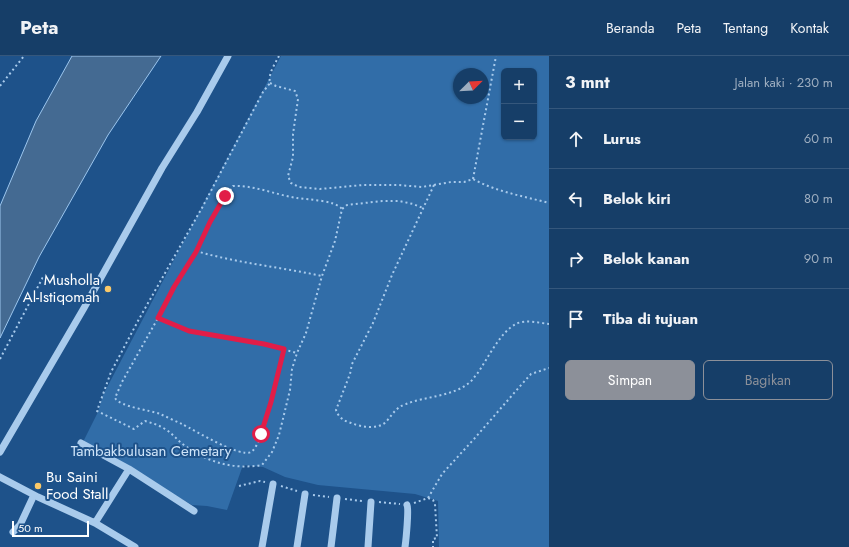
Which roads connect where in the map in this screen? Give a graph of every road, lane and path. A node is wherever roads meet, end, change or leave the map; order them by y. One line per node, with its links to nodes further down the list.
1 (24, 56): 6 (path)
2 (228, 56): 22 (street)
3 (279, 56): 5 (path)
4 (496, 56): 7 (path)
5 (270, 82): 8 (path); 18 (path)
6 (0, 86)
7 (473, 180): 8 (path); 9 (path)
8 (434, 186): 10 (path)
9 (549, 203)
10 (424, 208): 11 (path); 16 (path)
11 (342, 209): 12 (path); 13 (path)
12 (196, 252): 13 (path); 15 (path)
13 (322, 276): 18 (path)
14 (43, 277): 19 (path)
15 (158, 318): 17 (path); 17 (path)
16 (549, 324)
17 (284, 349): 18 (path)
18 (297, 353)
19 (0, 359)
20 (549, 368): 30 (path)
21 (81, 443): 23 (street)
22 (0, 452)
23 (129, 469): 33 (street); 34 (street)
24 (0, 477): 28 (street)
25 (273, 484): 26 (path); 37 (street)
26 (239, 486)
27 (305, 494): 38 (street)
28 (36, 496): 34 (street); 35 (street)
29 (337, 498): 31 (path); 39 (street)
30 (428, 498): 32 (path); 42 (path)
31 (372, 502): 32 (path); 40 (street)
32 (407, 505): 41 (street)
33 (194, 511)
34 (95, 524): 36 (street)
35 (13, 532)
36 (135, 547)
37 (262, 547)
38 (297, 547)
39 (331, 547)
40 (368, 547)
41 (405, 547)
42 (433, 547)

